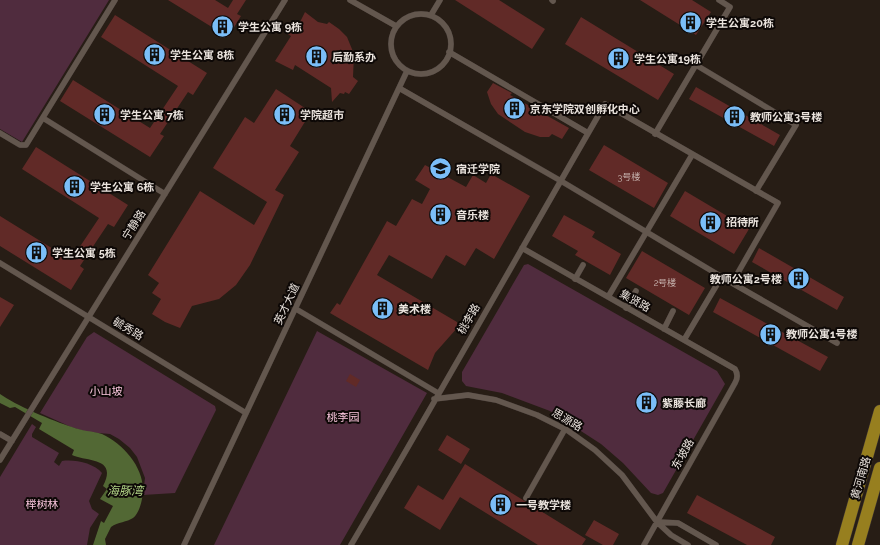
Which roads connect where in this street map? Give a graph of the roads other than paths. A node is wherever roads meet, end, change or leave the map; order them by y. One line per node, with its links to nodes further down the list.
1 (115, 0): 12 (lane)
2 (285, 0): 19 (lane, 宁静路)
3 (350, 0): 7 (lane)
4 (440, 0): 6 (lane)
5 (718, 0): 9 (lane)
6 (431, 15): 7 (lane); 8 (lane)
7 (396, 26): 10 (lane)
8 (449, 52): 10 (lane); 13 (lane)
9 (696, 65): 15 (lane); 18 (lane)
10 (407, 71): 11 (lane, 英才大道)
11 (399, 88): 17 (lane); 29 (lane, 英才大道)
12 (43, 118): 14 (lane); 19 (lane)
13 (588, 132): 15 (lane, 桃李路); 17 (lane, 桃李路)
14 (0, 133)
15 (655, 134): 16 (lane)
16 (692, 155): 18 (lane); 20 (lane)
17 (561, 181): 20 (lane); 21 (lane, 桃李路)
18 (756, 191): 26 (lane)
19 (165, 194): 32 (lane, 宁静路)
20 (646, 232): 24 (lane); 28 (lane)
21 (522, 248): 25 (lane, 集贤路); 37 (lane, 桃李路)
22 (0, 263): 32 (lane, 毓秀路)
23 (583, 264): 25 (lane)
24 (722, 276): 26 (lane); 34 (lane)
25 (575, 279): 28 (lane, 集贤路)
26 (732, 282): 35 (lane)
27 (636, 291): 30 (lane)
28 (608, 297): 30 (lane, 集贤路)
29 (296, 308): 37 (lane); 40 (lane, 英才大道)
30 (626, 308): 33 (lane, 集贤路)
31 (673, 311): 33 (lane)
32 (89, 317): 40 (lane, 毓秀路); 43 (lane, 宁静路)
33 (664, 329): 34 (lane, 集贤路)
34 (684, 340): 36 (lane, 集贤路)
35 (837, 343)
36 (737, 372): 47 (lane, 东坡路)
37 (438, 393): 38 (lane, 桃李路)
38 (434, 399): 41 (lane, 思源路); 49 (lane, 桃李路)
39 (880, 411): 53 (main road, 黄河南路)
40 (246, 413): 48 (lane, 英才大道)
41 (565, 429): 46 (lane); 47 (lane, 思源路)
42 (0, 434): 43 (lane)
43 (12, 441): 44 (lane, 宁静路)
44 (0, 460)
45 (880, 468): 54 (main road, 黄河南路)
46 (526, 498)
47 (657, 522): 50 (lane, 东坡路); 51 (lane, 思源路); 52 (lane)
48 (184, 545)
49 (351, 545)
50 (644, 545)
51 (688, 545)
52 (716, 545)
53 (842, 545)
54 (858, 545)

